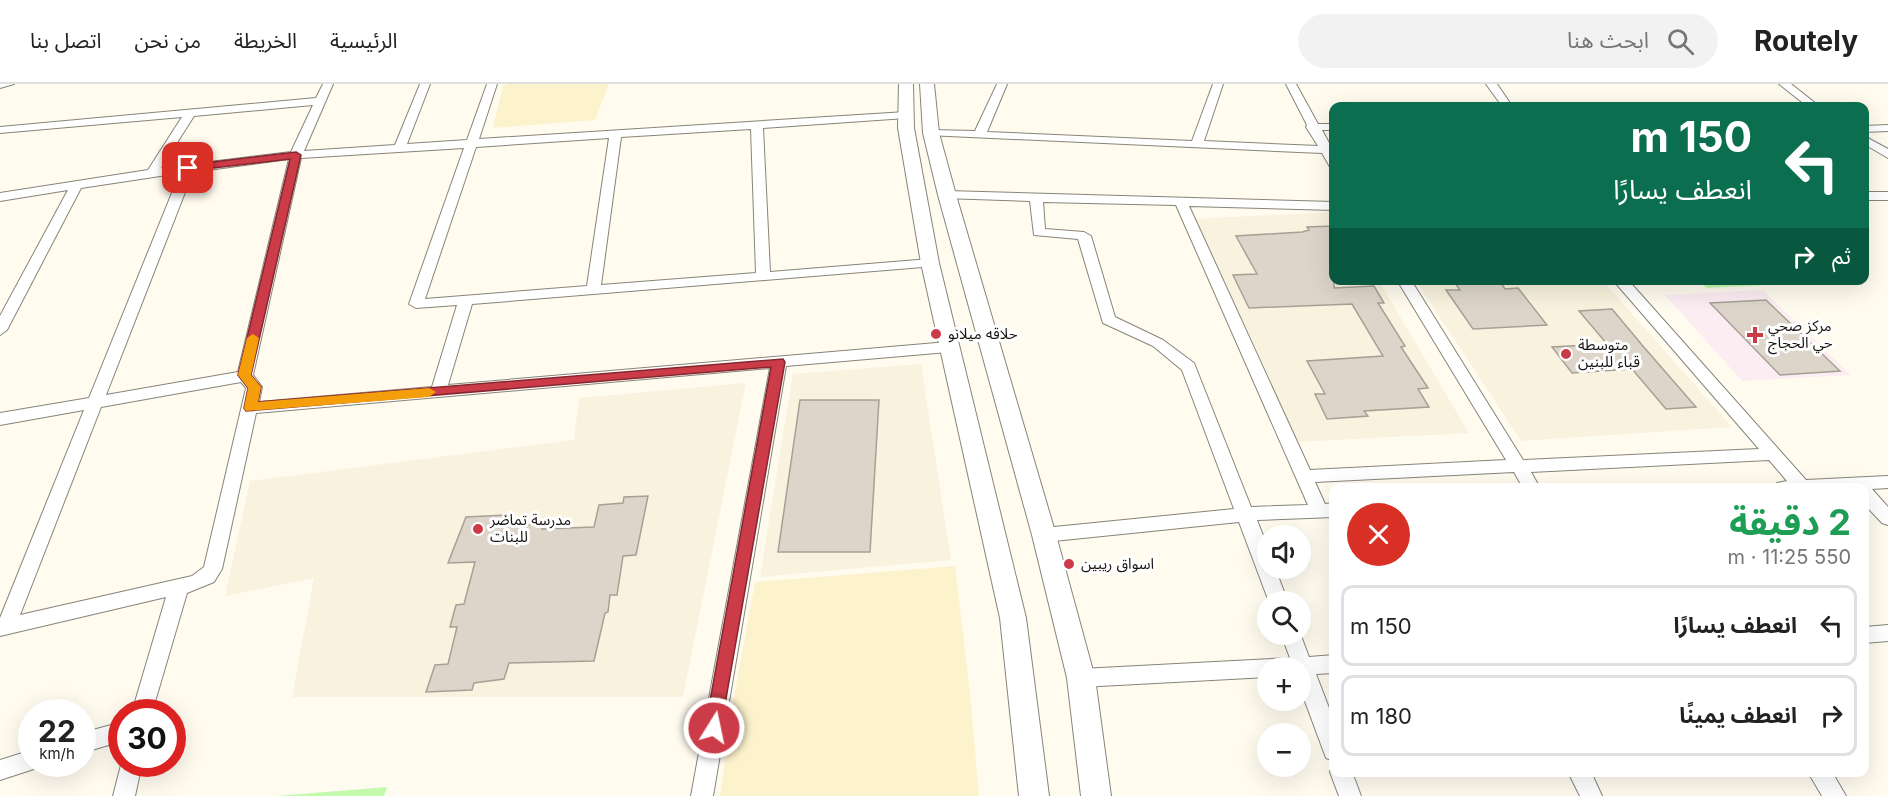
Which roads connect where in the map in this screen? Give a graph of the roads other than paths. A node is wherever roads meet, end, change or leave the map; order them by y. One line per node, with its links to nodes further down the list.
1 (9, 84): 12 (street)
2 (328, 84): 13 (street)
3 (425, 84): 30 (street)
4 (492, 84): 27 (street)
5 (906, 84): 17 (main road)
6 (927, 84): 25 (main road)
7 (1002, 84): 26 (street)
8 (1218, 84): 29 (street)
9 (1291, 84): 19 (street)
10 (1491, 84): 14 (street)
11 (1784, 84): 15 (street)
12 (0, 85)
13 (319, 101): 16 (street); 33 (street)
14 (1504, 102)
15 (1808, 102)
16 (191, 112): 23 (street); 36 (street)
17 (906, 115): 18 (street); 45 (main road)
18 (757, 124): 24 (street); 46 (street)
19 (1312, 126): 20 (street); 31 (street)
20 (1329, 127)
21 (1888, 128): 22 (street)
22 (1869, 129)
23 (0, 130)
24 (616, 133): 27 (street); 49 (street)
25 (931, 134): 26 (street); 38 (main road)
26 (980, 136): 29 (street)
27 (472, 142): 30 (street); 50 (street)
28 (1869, 142): 32 (street)
29 (1197, 144): 31 (street)
30 (400, 147): 33 (street)
31 (1325, 150): 34 (street)
32 (1888, 154)
33 (296, 155): 35 (street); 54 (street)
34 (1329, 156)
35 (188, 168): 36 (street); 56 (street)
36 (152, 173): 37 (street)
37 (77, 184): 41 (street); 51 (street)
38 (946, 195): 42 (street); 70 (main road)
39 (1869, 196): 40 (street)
40 (1888, 196)
41 (0, 197)
42 (1036, 198): 43 (street); 68 (street)
43 (1180, 202): 44 (street); 61 (street)
44 (1329, 206)
45 (930, 263): 46 (street); 52 (main road)
46 (763, 276): 49 (street)
47 (1407, 285): 60 (street)
48 (1624, 285): 59 (street)
49 (593, 290): 50 (street)
50 (466, 300): 55 (street)
51 (0, 330)
52 (948, 347): 53 (street); 91 (main road)
53 (779, 362): 55 (street); 90 (street)
54 (244, 375): 56 (street); 57 (street)
55 (439, 392): 57 (street)
56 (95, 401): 58 (street); 73 (street)
57 (250, 408): 71 (street)
58 (0, 419)
59 (1773, 454): 60 (street); 64 (street)
60 (1519, 466): 61 (street); 63 (street)
61 (1305, 476): 67 (street)
62 (1888, 482): 65 (street)
63 (1529, 483)
64 (1798, 483)
65 (1869, 486)
66 (1869, 497): 69 (street)
67 (1327, 510): 68 (street)
68 (1247, 514): 70 (street); 72 (street)
69 (1888, 518)
70 (1044, 535): 79 (main road)
71 (179, 587): 73 (street); 81 (street)
72 (1275, 591)
73 (3, 628)
74 (1888, 633): 75 (street)
75 (1869, 635)
76 (1329, 664): 77 (street)
77 (1311, 665)
78 (1257, 669): 79 (street)
79 (1081, 678): 92 (main road)
80 (1311, 690): 82 (street)
81 (146, 699)
82 (1329, 738)
83 (18, 764): 84 (street)
84 (0, 770)
85 (128, 777): 89 (street)
86 (1343, 777): 93 (street)
87 (1582, 777): 94 (street)
88 (1822, 777): 95 (street)
89 (124, 796)
90 (702, 796)
91 (1034, 796)
92 (1096, 796)
93 (1350, 796)
94 (1591, 796)
95 (1835, 796)

